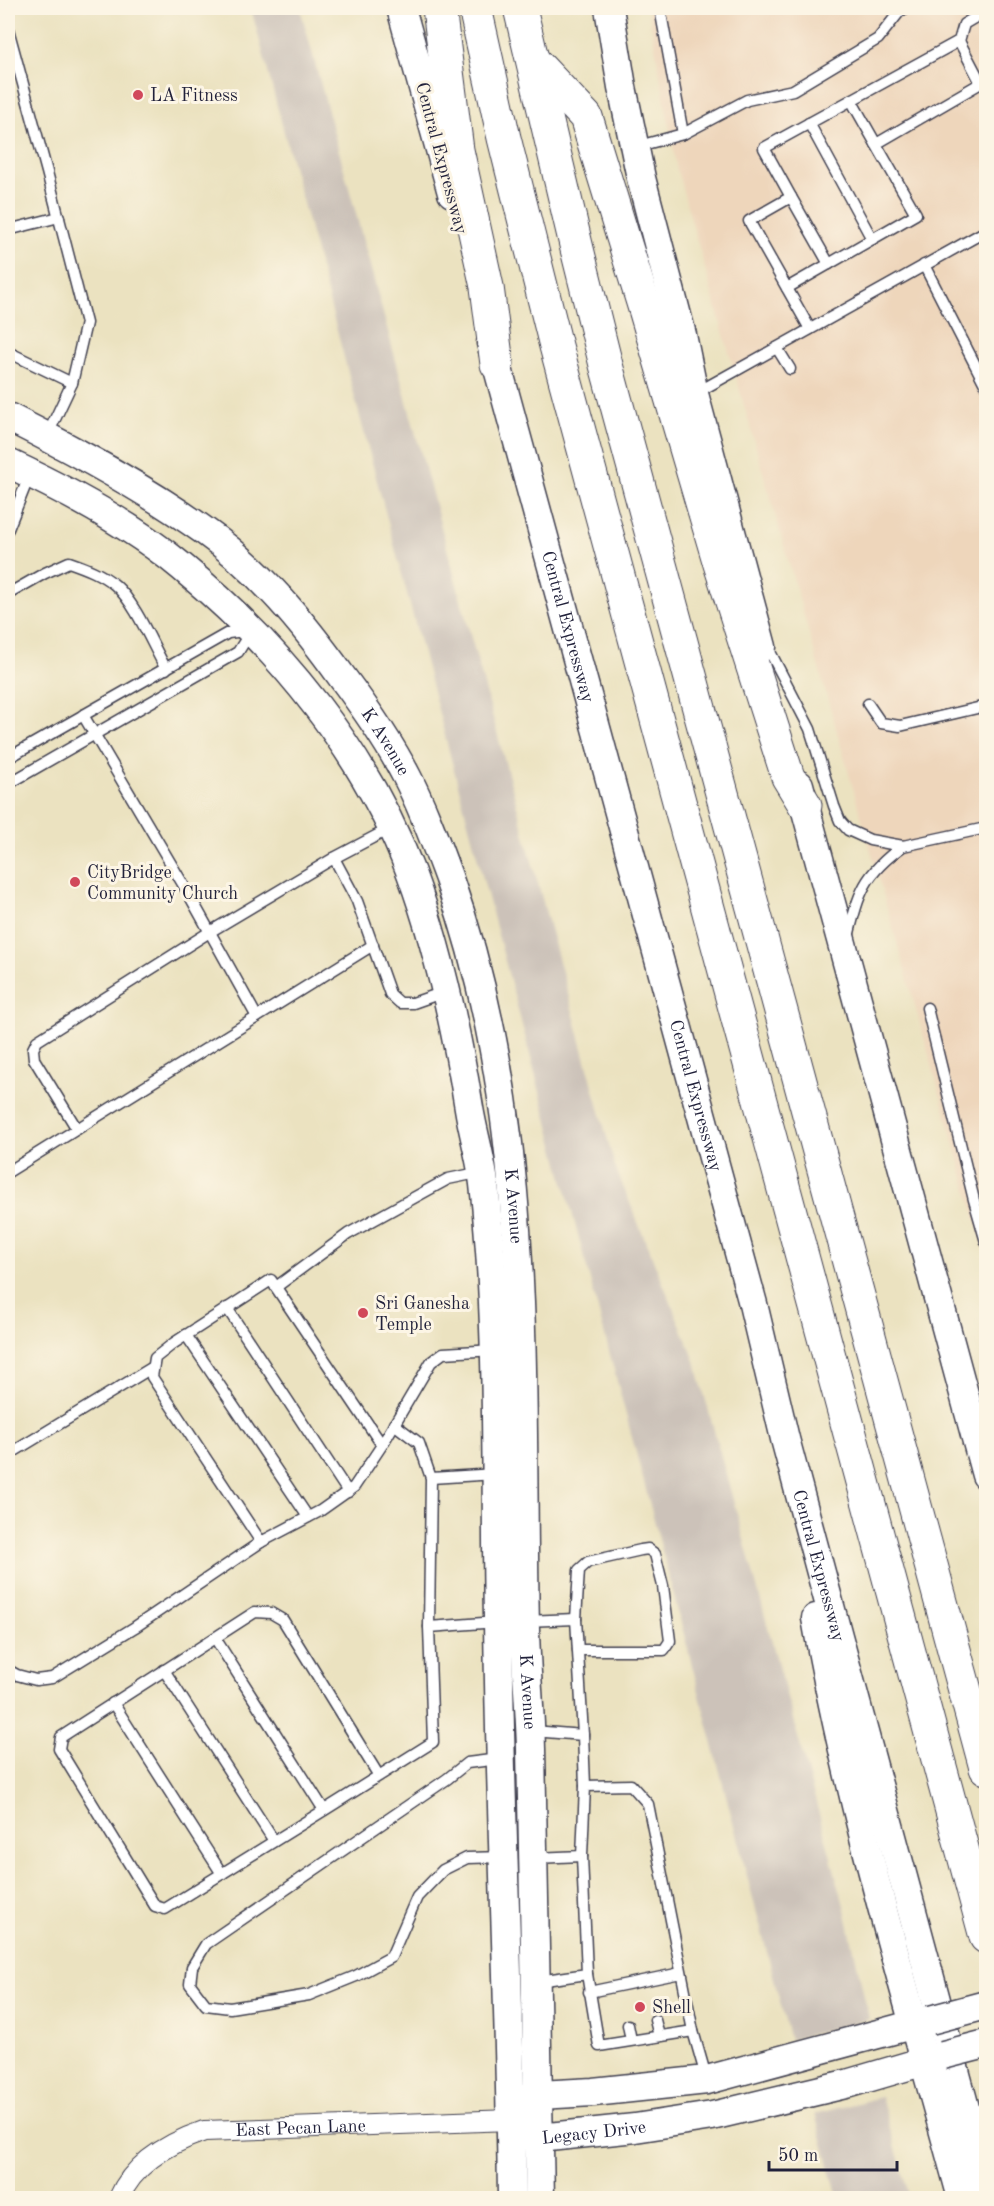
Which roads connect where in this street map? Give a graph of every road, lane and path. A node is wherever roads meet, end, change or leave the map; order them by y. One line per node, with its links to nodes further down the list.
1 (401, 8): 29 (main road, Central Expressway)
2 (439, 8): 29 (highway)
3 (476, 8): 102 (highway)
4 (520, 8): 11 (highway)
5 (609, 8): 17 (main road)
6 (660, 8): 15 (lane)
7 (907, 8): 15 (lane)
8 (987, 11): 10 (lane)
9 (8, 30): 19 (lane)
10 (959, 41): 12 (lane); 13 (lane)
11 (532, 60): 49 (highway); 93 (highway)
12 (984, 87): 16 (lane)
13 (851, 100): 14 (lane); 16 (lane)
14 (809, 123): 18 (lane); 22 (lane)
15 (683, 134): 17 (lane)
16 (876, 144): 22 (lane)
17 (634, 147): 33 (main road)
18 (791, 197): 23 (lane); 25 (lane)
19 (59, 217): 20 (lane); 31 (lane)
20 (8, 230)
21 (987, 231): 24 (lane)
22 (872, 239): 23 (lane)
23 (829, 264): 25 (lane)
24 (924, 265): 26 (lane); 32 (lane)
25 (787, 288): 26 (lane)
26 (810, 329): 27 (lane)
27 (777, 348): 30 (lane); 33 (lane)
28 (8, 352): 31 (lane)
29 (496, 364): 71 (main road, Central Expressway)
30 (790, 369)
31 (72, 383): 35 (lane)
32 (987, 386)
33 (694, 394): 40 (main road)
34 (8, 417): 35 (main road, K Avenue)
35 (47, 437): 36 (main road); 39 (main road, K Avenue)
36 (19, 468): 37 (lane); 41 (main road, K Avenue)
37 (8, 529)
38 (8, 594): 42 (lane)
39 (288, 606): 41 (main road); 50 (main road, K Avenue)
40 (755, 622): 49 (main road); 53 (lane)
41 (252, 631): 42 (lane); 46 (lane); 51 (main road, K Avenue)
42 (166, 669): 45 (lane)
43 (868, 704): 44 (lane)
44 (987, 706)
45 (82, 715): 46 (lane); 47 (lane)
46 (93, 735): 48 (lane); 55 (lane)
47 (8, 758)
48 (8, 784)
49 (805, 805): 57 (main road)
50 (424, 813): 51 (main road); 83 (main road, K Avenue)
51 (391, 828): 54 (lane); 58 (main road, K Avenue)
52 (987, 828): 53 (lane)
53 (903, 846): 57 (lane)
54 (334, 858): 55 (lane); 56 (lane)
55 (208, 933): 60 (lane); 61 (lane)
56 (373, 945): 58 (lane); 60 (lane)
57 (845, 951): 69 (main road)
58 (446, 991): 63 (main road, K Avenue)
59 (927, 1008): 64 (lane)
60 (257, 1017): 61 (lane)
61 (77, 1129): 62 (lane)
62 (8, 1172)
63 (482, 1172): 65 (lane); 68 (main road, K Avenue)
64 (987, 1242)
65 (276, 1287): 66 (lane); 74 (lane)
66 (227, 1308): 67 (lane); 79 (lane)
67 (186, 1335): 70 (lane); 80 (lane)
68 (495, 1350): 72 (lane); 76 (main road, K Avenue)
69 (955, 1359): 73 (main road); 77 (main road)
70 (153, 1367): 75 (lane); 81 (lane)
71 (781, 1421): 109 (main road); 121 (main road, Central Expressway)
72 (394, 1424): 74 (lane); 78 (lane)
73 (987, 1429)
74 (382, 1444): 79 (lane)
75 (8, 1455)
76 (496, 1473): 78 (lane); 83 (main road, K Avenue)
77 (987, 1474)
78 (431, 1478): 84 (lane)
79 (348, 1492): 80 (lane)
80 (308, 1517): 81 (lane)
81 (261, 1542): 87 (lane)
82 (576, 1619): 83 (lane); 86 (lane); 86 (lane)
83 (511, 1622): 84 (lane); 90 (main road, K Avenue); 92 (main road, K Avenue)
84 (429, 1627): 94 (lane)
85 (215, 1638): 88 (lane); 94 (lane); 96 (lane)
86 (578, 1650): 91 (lane)
87 (8, 1670)
88 (164, 1670): 89 (lane); 97 (lane)
89 (113, 1703): 101 (lane); 101 (lane)
90 (530, 1730): 91 (lane); 100 (main road, K Avenue)
91 (583, 1735): 95 (lane)
92 (501, 1759): 99 (main road, K Avenue); 99 (lane)
93 (987, 1768)
94 (380, 1776): 96 (lane)
95 (585, 1786): 98 (lane); 103 (lane)
96 (324, 1810): 97 (lane)
97 (274, 1841): 101 (lane)
98 (582, 1856): 100 (lane); 104 (lane)
99 (504, 1857): 100 (main road); 119 (main road, K Avenue)
100 (533, 1858): 105 (main road, K Avenue)
101 (222, 1874)
102 (987, 1937)
103 (681, 1973): 106 (lane); 111 (lane)
104 (587, 1974): 105 (lane); 106 (lane)
105 (536, 1982): 117 (main road, K Avenue)
106 (589, 1992): 113 (lane)
107 (987, 2005): 109 (main road, Legacy Drive, bridge)
108 (655, 2020): 112 (lane)
109 (923, 2022): 115 (main road); 116 (main road, Legacy Drive)
110 (628, 2025): 113 (lane)
111 (693, 2031): 112 (lane); 116 (lane)
112 (658, 2036): 113 (lane)
113 (631, 2040)
114 (987, 2044): 115 (main road, Legacy Drive, bridge)
115 (934, 2058): 118 (main road, Legacy Drive); 125 (main road)
116 (707, 2080): 117 (main road, Legacy Drive); 118 (main road)
117 (539, 2095): 119 (main road, Legacy Drive); 120 (main road, K Avenue)
118 (712, 2116): 120 (main road, Legacy Drive)
119 (511, 2120): 120 (main road, Legacy Drive); 122 (street, East Pecan Lane); 123 (main road, K Avenue)
120 (539, 2138): 124 (main road, K Avenue)
121 (987, 2186)
122 (119, 2199)
123 (512, 2199)
124 (540, 2199)
125 (962, 2199)

